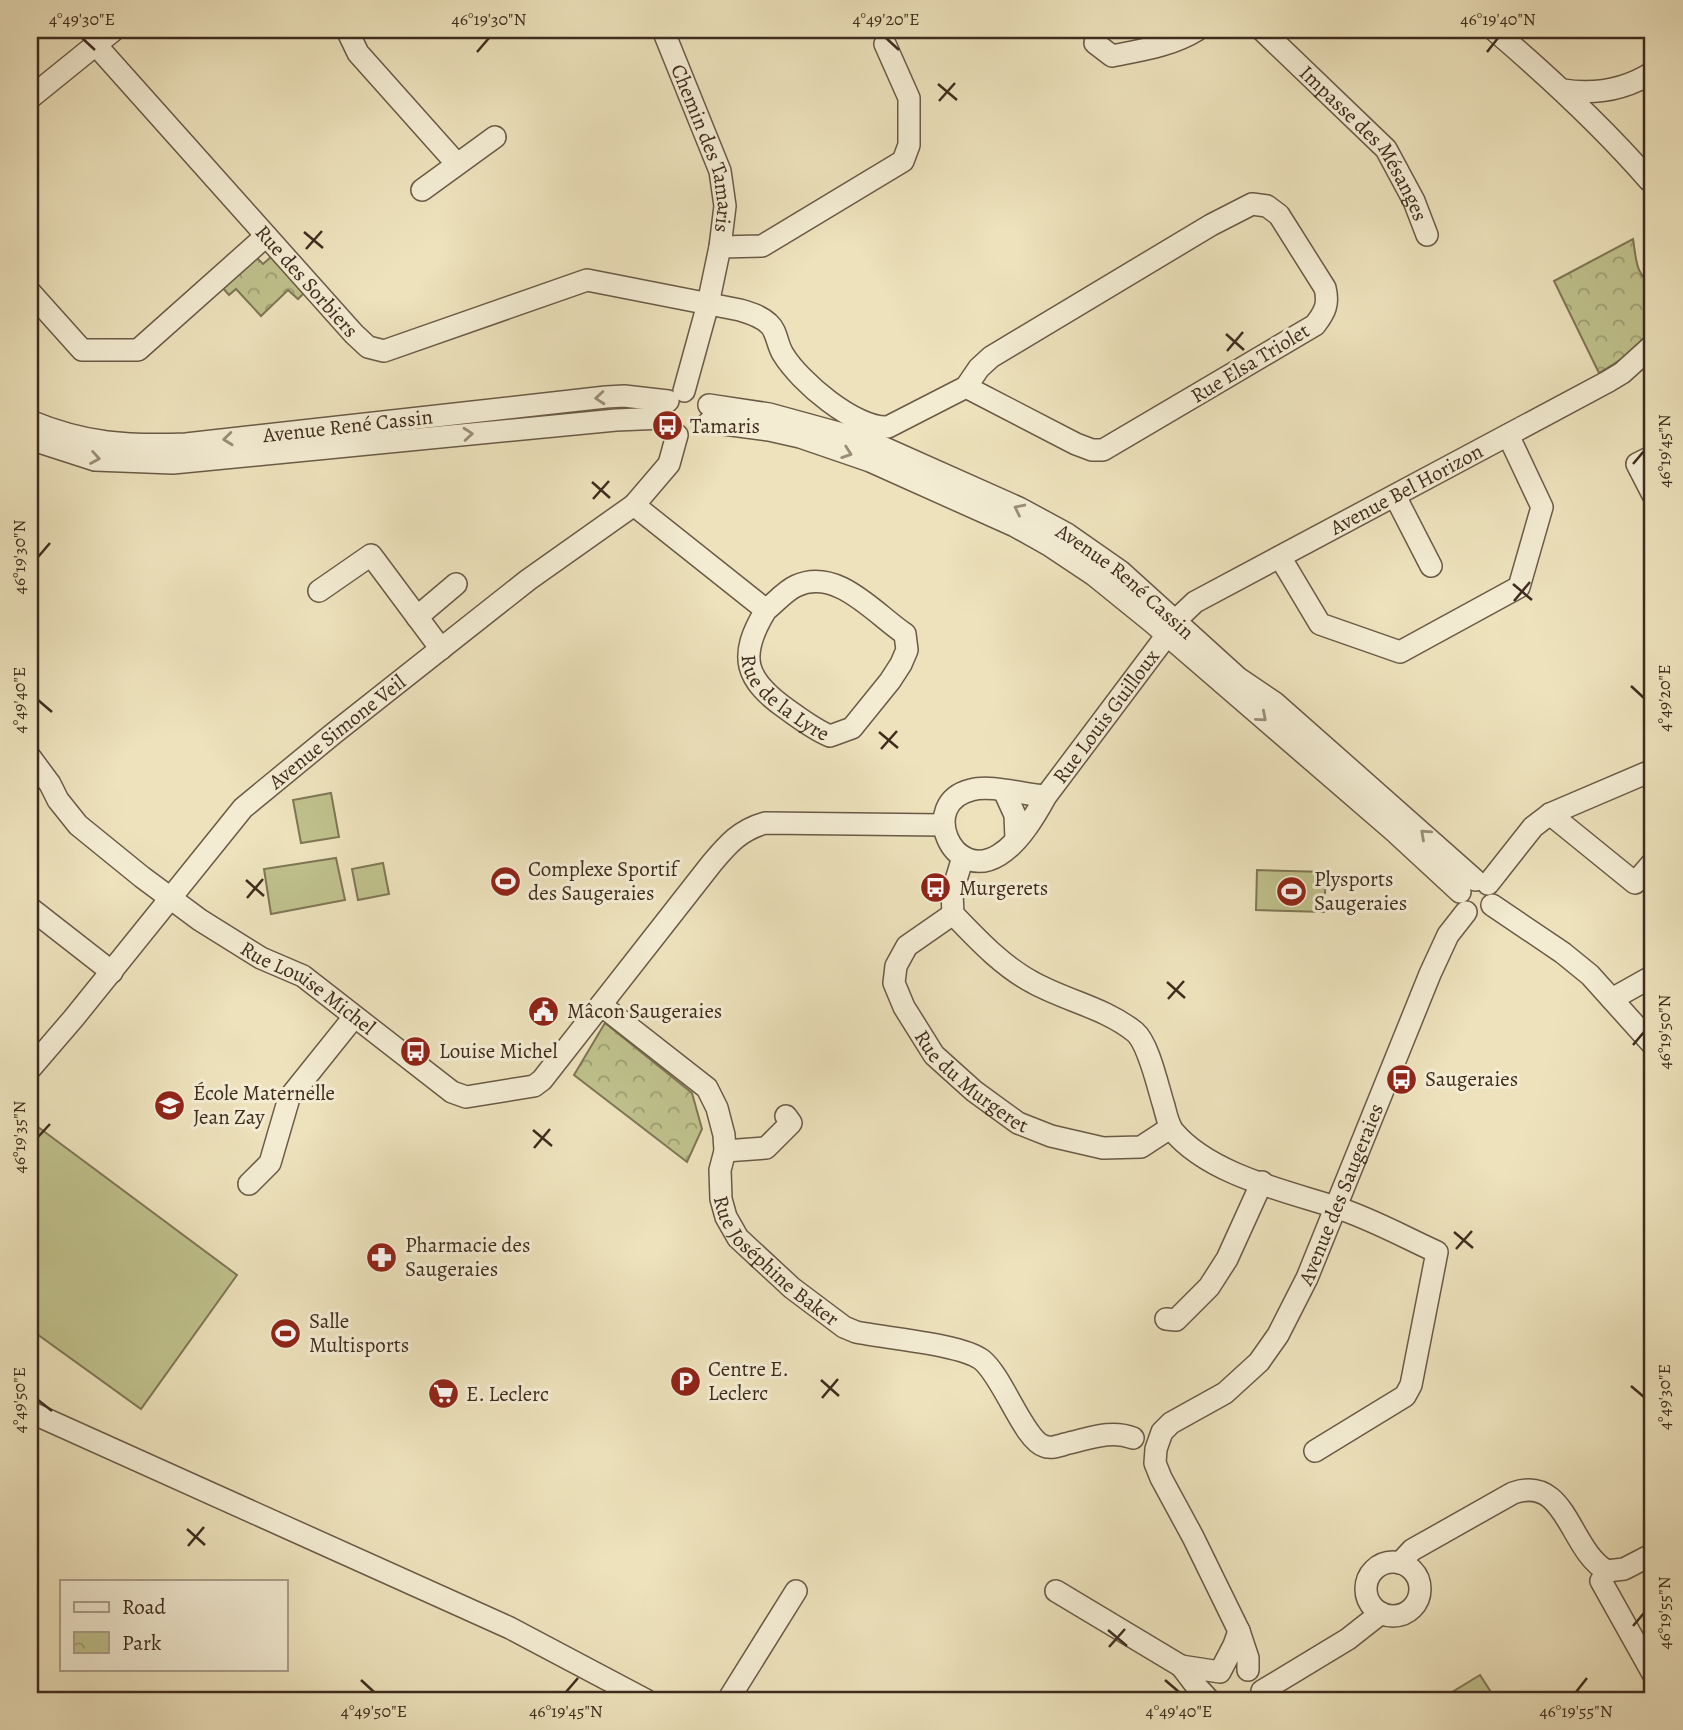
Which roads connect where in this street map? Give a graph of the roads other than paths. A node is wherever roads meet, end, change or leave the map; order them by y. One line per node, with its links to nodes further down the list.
1 (114, 30): 8 (street)
2 (347, 30): 14 (street)
3 (663, 30): 19 (street, Chemin des Tamaris)
4 (1197, 30): 7 (street)
5 (1262, 30): 17 (street, Impasse des Mésanges)
6 (1494, 30): 11 (street)
7 (1095, 43)
8 (95, 44): 12 (street); 18 (street, Rue des Sorbiers)
9 (885, 44): 19 (street)
10 (1653, 72): 11 (street)
11 (1563, 90): 15 (street)
12 (30, 98)
13 (495, 137): 14 (street)
14 (457, 164): 16 (street)
15 (1648, 180)
16 (422, 190)
17 (1427, 235)
18 (266, 236): 20 (street); 21 (street, Rue des Sorbiers)
19 (720, 247): 21 (street, Chemin des Tamaris)
20 (30, 292)
21 (708, 304): 23 (street, Rue Elsa Triolet); 24 (street, Chemin des Tamaris)
22 (1653, 345): 28 (street, Avenue Bel Horizon)
23 (966, 387): 23 (street, Rue Elsa Triolet)
24 (672, 404): 25 (street); 26 (street, Avenue René Cassin, one-way to 26); 27 (street); 29 (street, Avenue René Cassin, one-way to 24)
25 (709, 413): 27 (street); 40 (street, Avenue René Cassin)
26 (30, 421)
27 (677, 435): 33 (street, Avenue Simone Veil)
28 (1508, 435): 32 (street, Avenue Bel Horizon); 34 (street)
29 (30, 439)
30 (1653, 456): 31 (street)
31 (1653, 495)
32 (1395, 496): 34 (street, Avenue Bel Horizon); 35 (street)
33 (634, 505): 38 (street, Rue de la Lyre); 41 (street, Avenue Simone Veil)
34 (1280, 557): 40 (street, Avenue Bel Horizon)
35 (1431, 566)
36 (456, 584): 39 (street)
37 (319, 591): 39 (street)
38 (766, 610): 38 (street, Rue de la Lyre)
39 (417, 617): 41 (street)
40 (1172, 628): 45 (street, Rue Louis Guilloux); 51 (street, Avenue René Cassin)
41 (441, 649): 52 (street, Avenue Simone Veil)
42 (30, 757): 52 (street, Rue Louise Michel)
43 (1652, 771): 46 (street, Avenue des Saugeraies)
44 (1004, 791): 45 (street, Rue Louis Guilloux); 47 (street); 48 (street)
45 (1046, 796): 48 (street, Rue Louis Guilloux)
46 (1550, 814): 50 (street); 51 (street, Avenue des Saugeraies)
47 (943, 825): 49 (street); 58 (street, Rue Louise Michel)
48 (1016, 839): 49 (street)
49 (963, 857): 54 (street)
50 (1653, 862)
51 (1476, 894): 57 (street, Avenue René Cassin); 67 (street, Avenue des Saugeraies)
52 (170, 899): 55 (street, Avenue Simone Veil); 59 (street, Rue Louise Michel)
53 (30, 908): 55 (street)
54 (953, 915): 63 (street); 63 (street, Rue du Murgeret)
55 (112, 972): 61 (street, Avenue Simone Veil)
56 (1653, 976): 57 (street)
57 (1612, 999): 60 (street, Avenue René Cassin)
58 (601, 1005): 59 (street, Rue Louise Michel); 64 (street, Rue Joséphine Baker)
59 (354, 1017): 66 (street)
60 (1653, 1045)
61 (30, 1069)
62 (786, 1116): 64 (street)
63 (1170, 1128): 65 (street)
64 (725, 1151): 71 (street, Rue Joséphine Baker)
65 (1262, 1182): 67 (street); 68 (street)
66 (249, 1184)
67 (1335, 1207): 70 (street, Avenue des Saugeraies); 73 (street)
68 (1166, 1319)
69 (30, 1412): 87 (street)
70 (1162, 1432): 72 (street, Avenue des Saugeraies); 74 (street)
71 (1032, 1438): 72 (street, Avenue des Saugeraies)
72 (1133, 1438): 74 (street)
73 (1315, 1451)
74 (1155, 1463): 81 (street)
75 (1653, 1554): 77 (street)
76 (1400, 1563): 77 (street); 80 (street); 80 (street)
77 (1607, 1571): 85 (street)
78 (796, 1591): 88 (street)
79 (1056, 1591): 82 (street)
80 (1381, 1614): 86 (street)
81 (1239, 1631): 83 (street); 84 (street)
82 (1181, 1666): 84 (street); 89 (street)
83 (1248, 1670): 84 (street); 86 (street)
84 (1220, 1672): 89 (street)
85 (1653, 1674)
86 (1262, 1696)
87 (646, 1700)
88 (728, 1700)
89 (1209, 1700)

